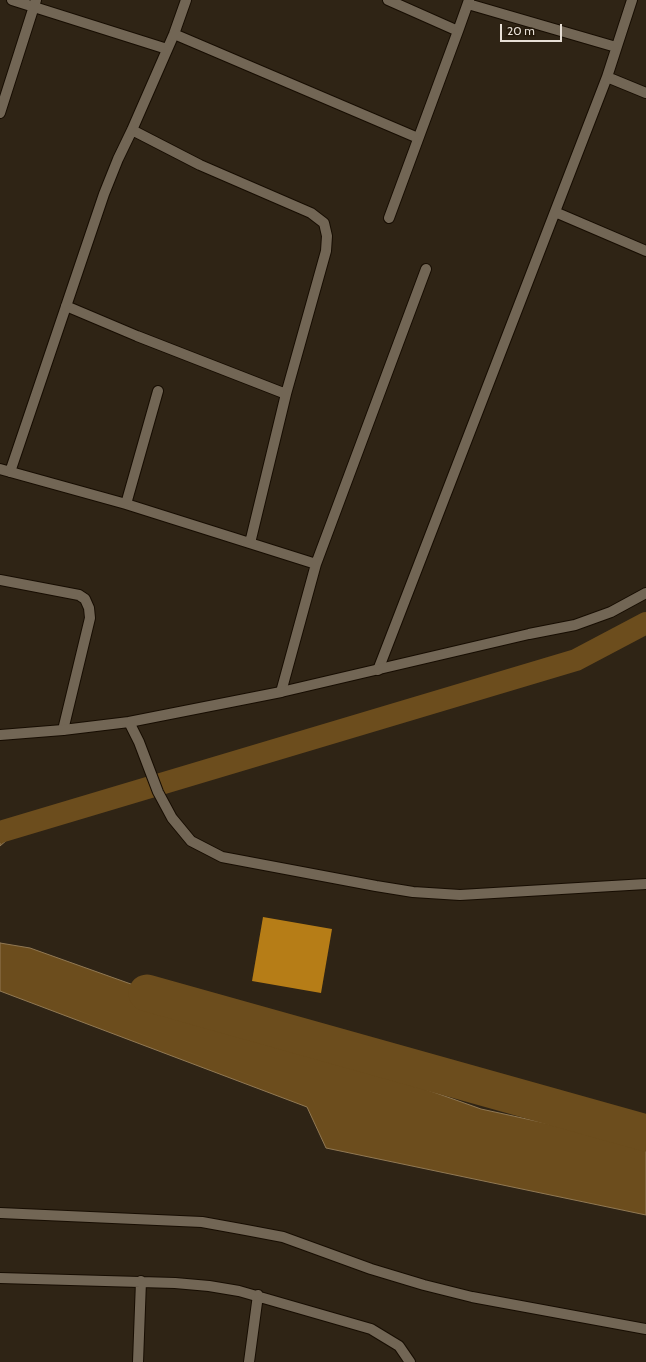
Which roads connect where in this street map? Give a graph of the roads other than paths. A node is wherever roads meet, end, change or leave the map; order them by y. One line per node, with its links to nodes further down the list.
1 (12, 0): 6 (street)
2 (186, 0): 8 (street)
3 (388, 0): 7 (street)
4 (632, 0): 9 (street)
5 (468, 2): 7 (street); 9 (street)
6 (35, 3): 10 (street); 13 (street)
7 (458, 31): 15 (street)
8 (174, 34): 10 (street); 15 (street)
9 (616, 47): 11 (street)
10 (167, 49): 14 (street)
11 (607, 77): 12 (street); 16 (street)
12 (646, 93)
13 (0, 113)
14 (132, 130): 20 (street); 22 (street)
15 (418, 138): 17 (street)
16 (555, 212): 18 (street); 29 (street)
17 (389, 218)
18 (646, 251)
19 (426, 269): 26 (street)
20 (66, 306): 22 (street); 23 (street)
21 (158, 391): 24 (street)
22 (286, 394): 25 (street)
23 (5, 470): 24 (street)
24 (126, 504): 25 (street)
25 (250, 543): 26 (street)
26 (316, 564): 30 (street)
27 (0, 580): 32 (street)
28 (646, 593): 29 (street)
29 (378, 670): 30 (street)
30 (281, 692): 31 (street)
31 (130, 722): 32 (street); 34 (street)
32 (63, 730): 33 (street)
33 (0, 735)
34 (646, 884)
35 (0, 1213): 39 (street)
36 (0, 1278): 37 (street)
37 (141, 1281): 38 (street); 40 (street)
38 (258, 1296): 41 (street); 42 (street)
39 (646, 1329)
40 (138, 1362)
41 (249, 1362)
42 (410, 1362)

